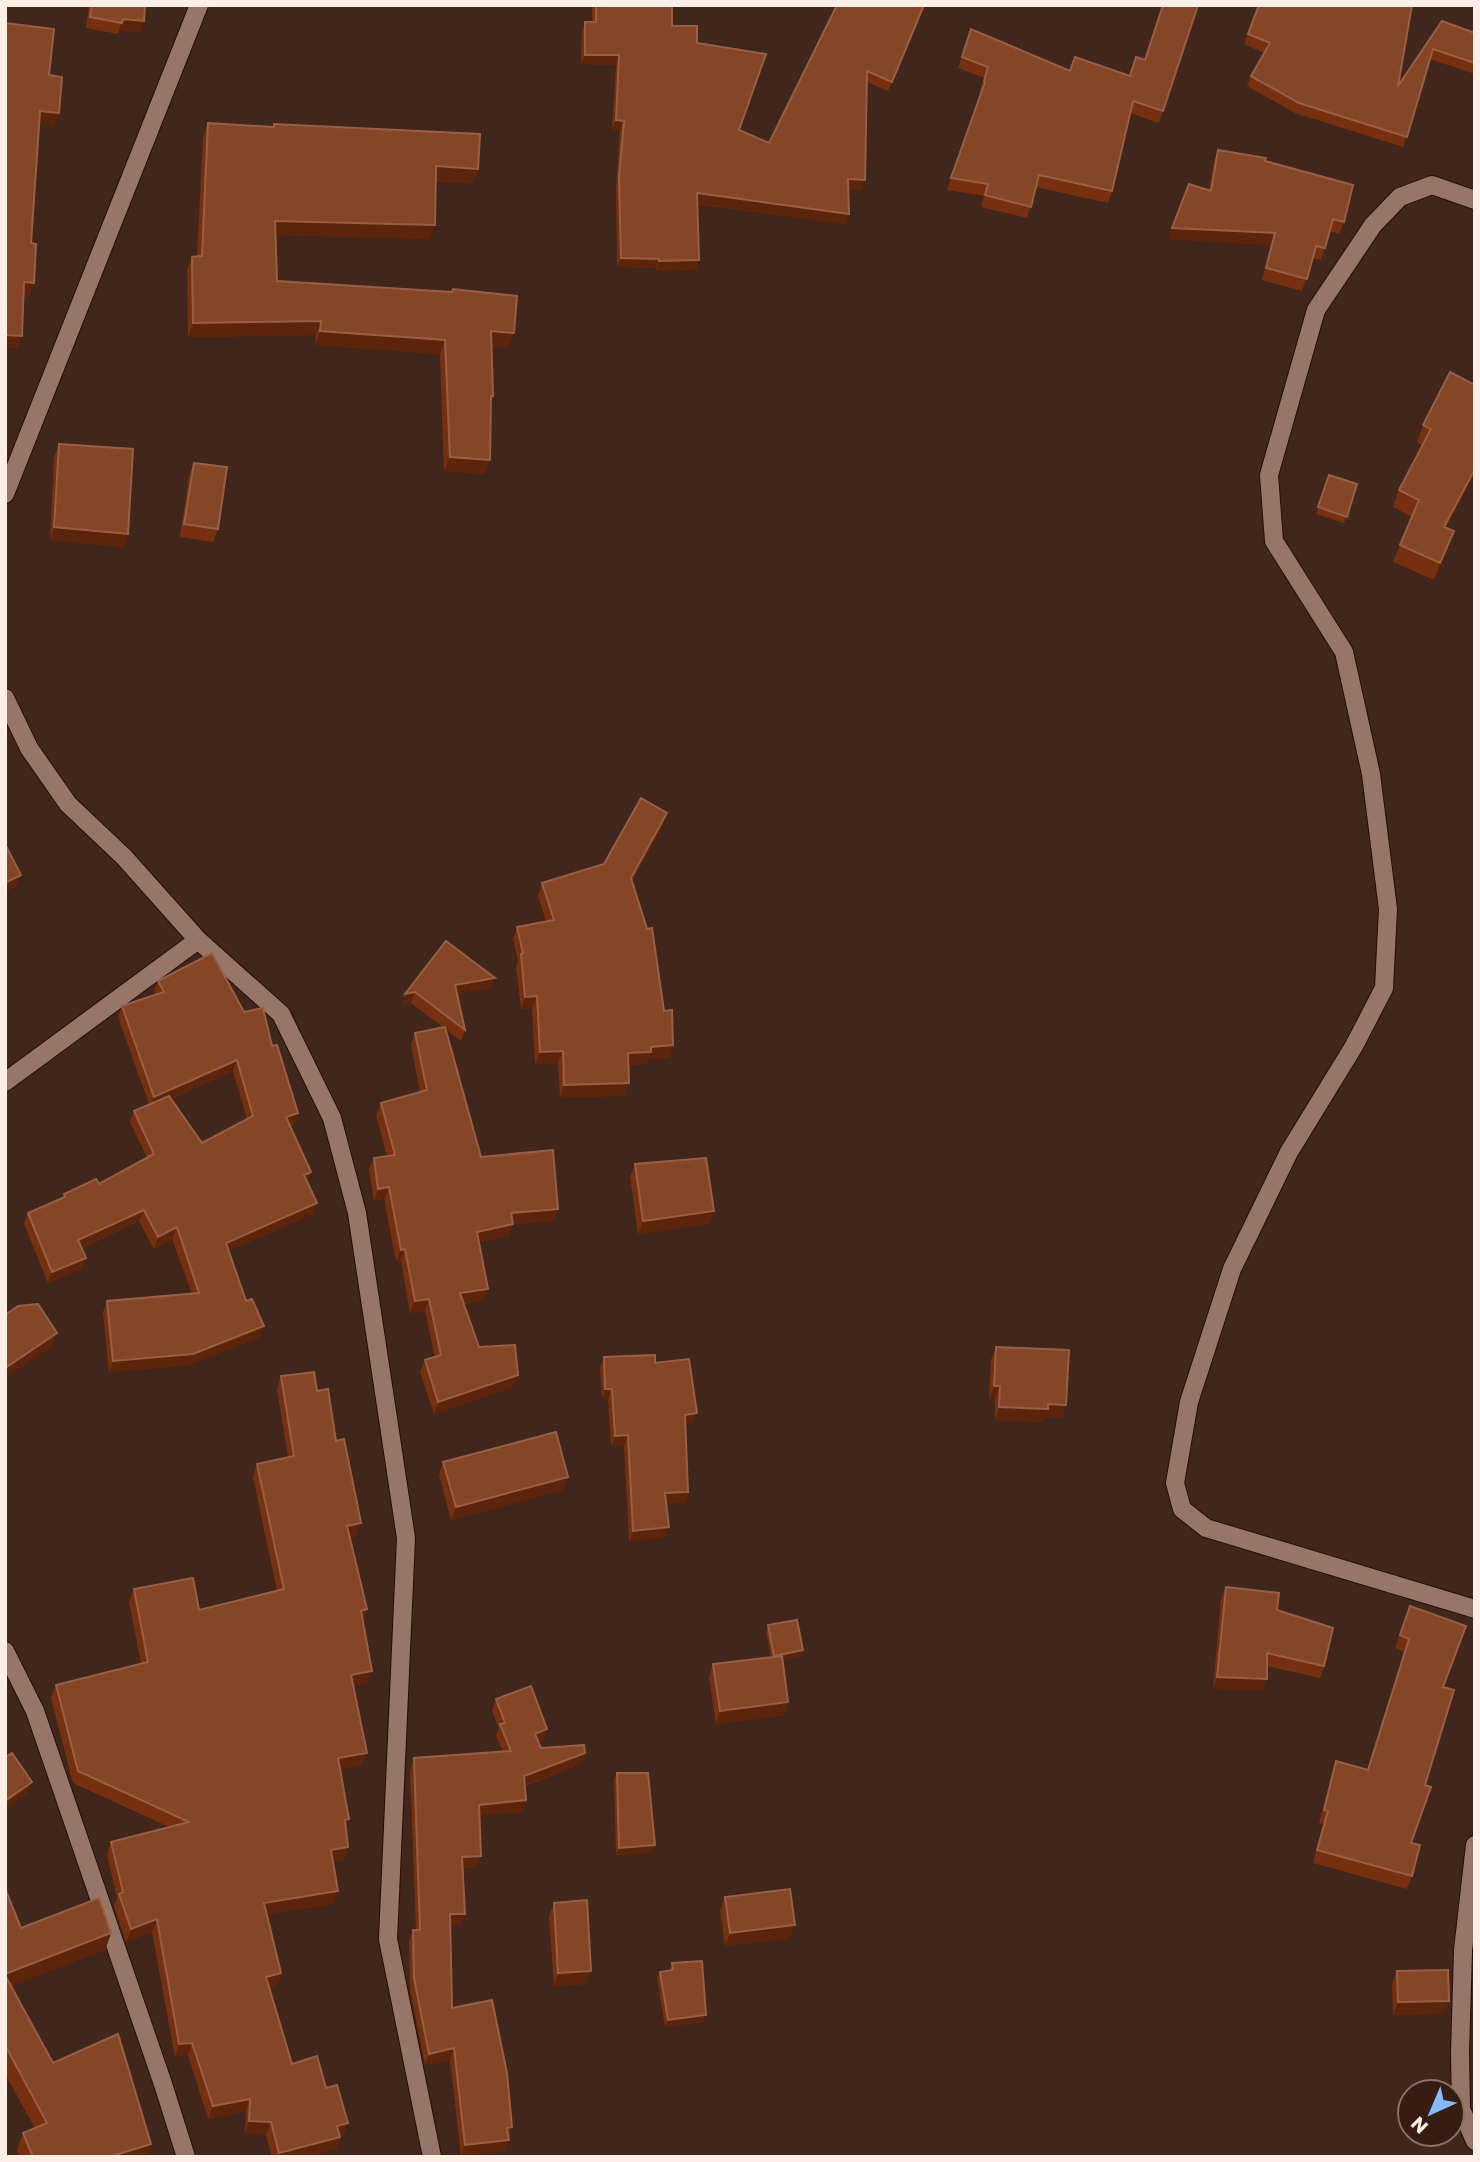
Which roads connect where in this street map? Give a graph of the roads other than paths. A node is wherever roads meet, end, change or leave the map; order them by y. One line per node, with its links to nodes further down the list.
1 (200, 5): 3 (street)
2 (1475, 200): 7 (street)
3 (5, 494)
4 (5, 698): 5 (street)
5 (198, 940): 6 (street); 12 (street)
6 (5, 1082)
7 (1475, 1609)
8 (5, 1651): 11 (street)
9 (1475, 1846): 10 (street)
10 (1475, 2141)
11 (186, 2157)
12 (432, 2157)

